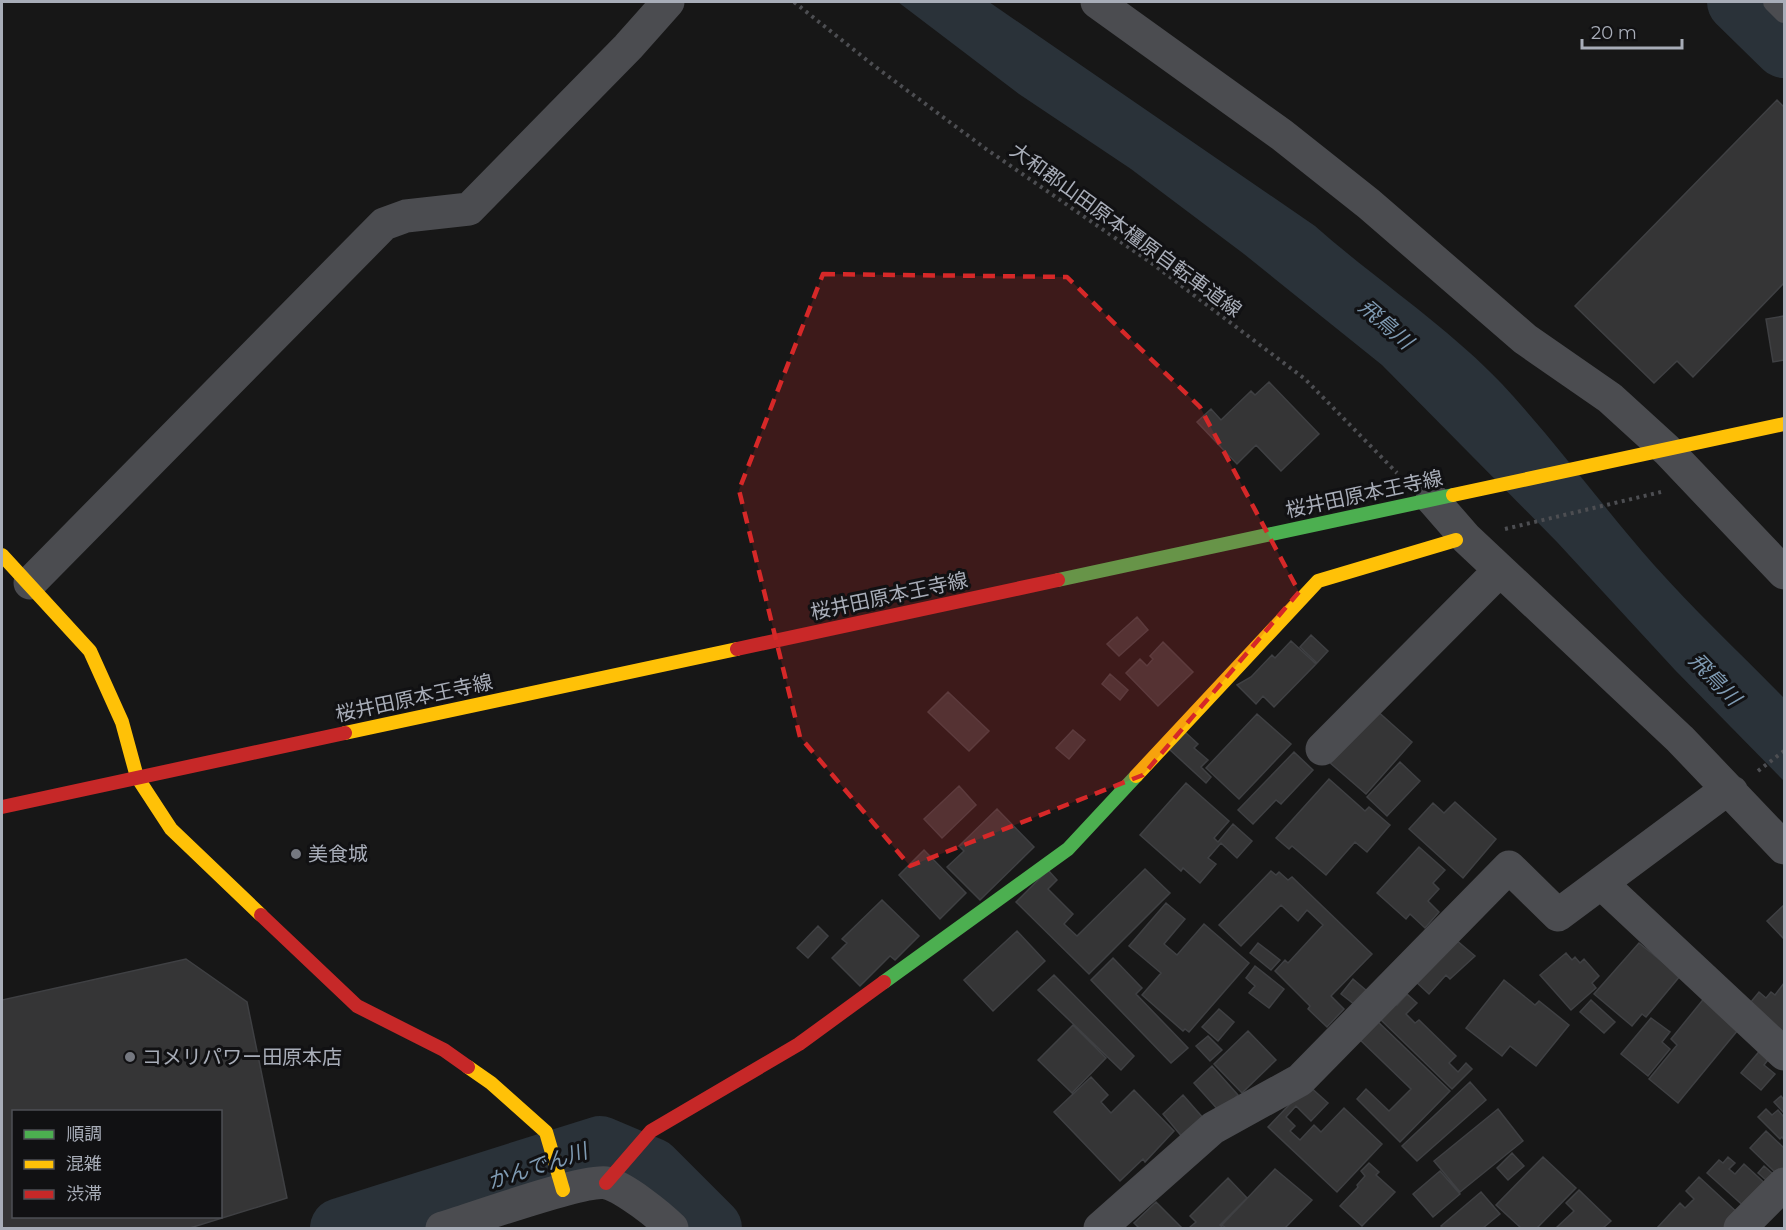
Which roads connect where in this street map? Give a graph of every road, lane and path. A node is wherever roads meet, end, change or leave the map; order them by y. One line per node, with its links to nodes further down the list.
1 (668, 2): 15 (street)
2 (794, 2): 9 (path, 大和郡山田原本橿原自転車道線)
3 (1097, 2): 7 (street)
4 (1773, 2): 5 (lane)
5 (1785, 13)
6 (1785, 424): 7 (street, 桜井田原本王寺線)
7 (1667, 450): 8 (street); 9 (street, 桜井田原本王寺線)
8 (1700, 483): 10 (path); 14 (street)
9 (1432, 499): 13 (street); 17 (street, 桜井田原本王寺線)
10 (1499, 531)
11 (1456, 540): 23 (street)
12 (2, 555): 15 (street)
13 (1500, 570): 16 (street); 18 (street)
14 (1785, 573)
15 (30, 583): 17 (street)
16 (1322, 749)
17 (137, 777): 19 (street, 桜井田原本王寺線); 25 (street)
18 (1732, 792): 20 (street); 21 (street)
19 (2, 807)
20 (1785, 848)
21 (1601, 883): 22 (street); 28 (street)
22 (1785, 1054)
23 (606, 1183): 25 (street); 27 (street)
24 (1785, 1184): 29 (street)
25 (563, 1190): 26 (street)
26 (442, 1228)
27 (672, 1228)
28 (1100, 1228)
29 (1740, 1228)

